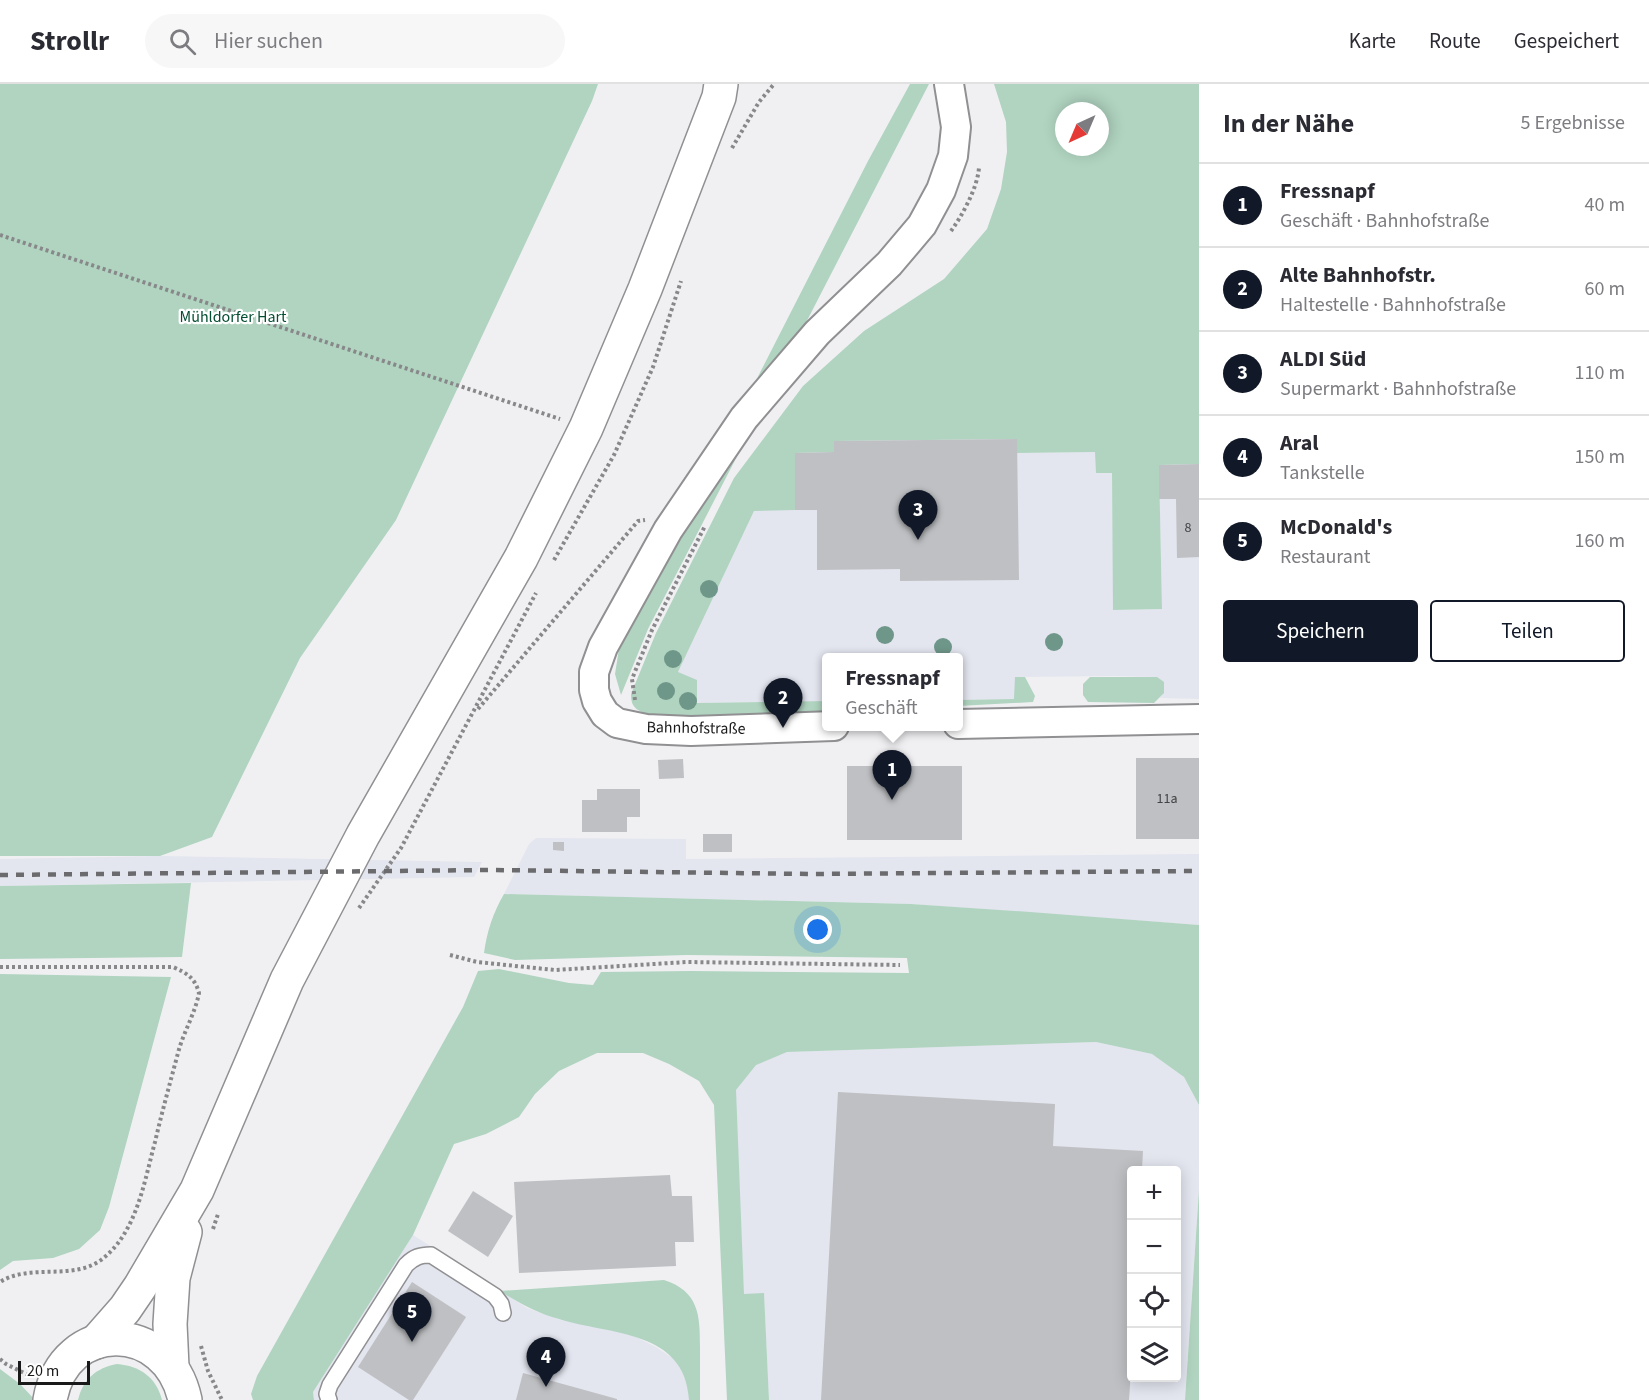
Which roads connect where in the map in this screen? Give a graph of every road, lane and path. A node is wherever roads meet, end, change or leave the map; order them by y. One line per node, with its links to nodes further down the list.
1 (774, 84): 4 (path)
2 (949, 84): 11 (street)
3 (722, 88): 9 (main road)
4 (729, 153)
5 (979, 165): 7 (path)
6 (0, 235): 9 (path)
7 (947, 236)
8 (682, 279): 13 (path)
9 (586, 428): 24 (main road)
10 (710, 516): 12 (path)
11 (668, 530): 12 (path); 16 (path); 19 (street, Bahnhofstraße)
12 (696, 544): 15 (path)
13 (550, 568)
14 (539, 588): 16 (path)
15 (636, 704)
16 (472, 716): 20 (path)
17 (1199, 719): 18 (street)
18 (963, 724)
19 (822, 726)
20 (358, 909)
21 (450, 955): 22 (path)
22 (900, 965)
23 (0, 967): 26 (path)
24 (208, 1201): 25 (path); 28 (main road); 31 (main road)
25 (212, 1233)
26 (0, 1282)
27 (503, 1312): 35 (lane)
28 (96, 1342): 31 (main road); 32 (main road)
29 (200, 1344): 34 (path)
30 (0, 1359): 32 (path)
31 (172, 1367): 33 (main road)
32 (51, 1393)
33 (185, 1400)
34 (222, 1400)
35 (329, 1400)

